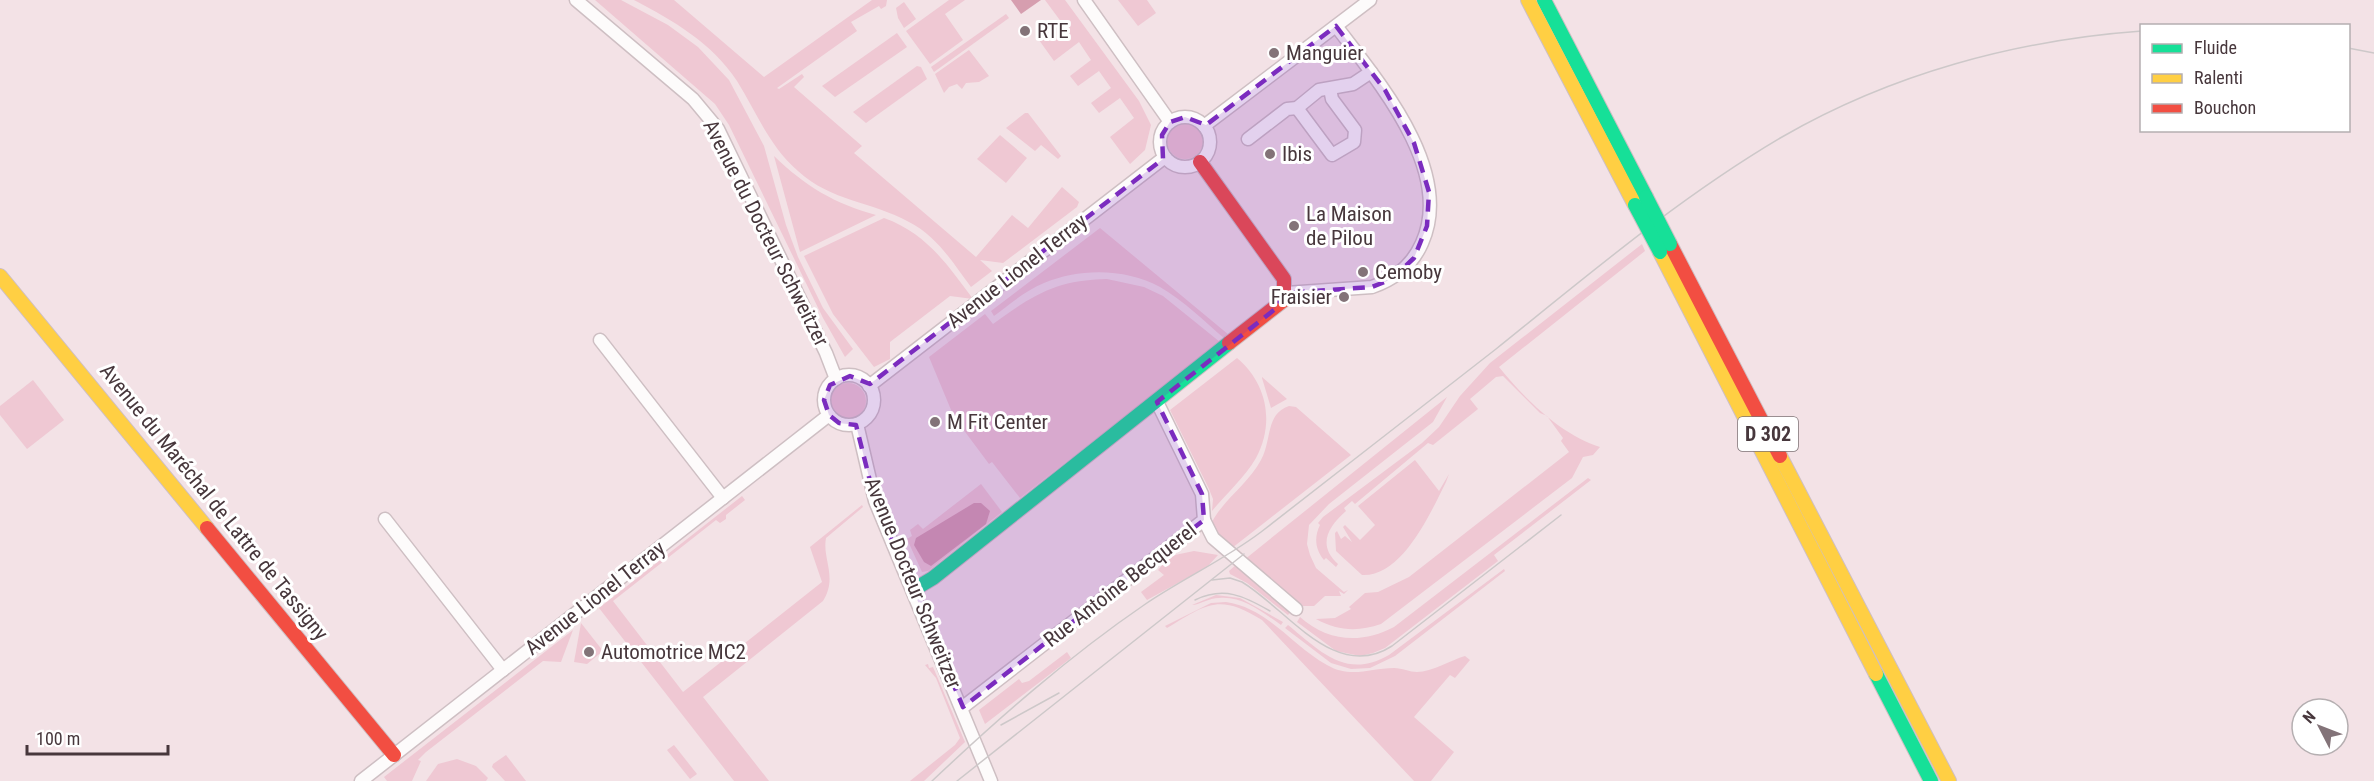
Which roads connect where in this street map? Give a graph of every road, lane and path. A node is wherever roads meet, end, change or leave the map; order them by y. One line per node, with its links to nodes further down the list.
1 (576, 0): 20 (street, Avenue du Docteur Schweitzer)
2 (1084, 0): 10 (street)
3 (1370, 0): 6 (street)
4 (1528, 0): 15 (main road, D 302)
5 (1545, 0): 15 (main road, D 302)
6 (1336, 26): 7 (street); 11 (street)
7 (1371, 72): 8 (street); 18 (street)
8 (1330, 89): 9 (street); 9 (street)
9 (1297, 108): 12 (street)
10 (1170, 122): 11 (street); 13 (street)
11 (1204, 126): 14 (street)
12 (1248, 139)
13 (1166, 157): 14 (street); 21 (street, Avenue Lionel Terray)
14 (1200, 162): 18 (main road)
15 (1640, 201): 16 (main road, D 302, bridge)
16 (1665, 248): 36 (main road, D 302); 37 (main road, D 302)
17 (0, 276): 32 (main road, Avenue du Maréchal de Lattre de Tassigny)
18 (1287, 293): 22 (main road)
19 (600, 340): 25 (street)
20 (836, 379): 21 (street); 23 (street)
21 (869, 386): 24 (street)
22 (1157, 402): 27 (street, Rue Antoine Becquerel); 28 (main road)
23 (829, 416): 24 (street); 25 (street, Avenue Lionel Terray)
24 (857, 424): 28 (street, Avenue Docteur Schweitzer)
25 (723, 498): 30 (street, Avenue Lionel Terray)
26 (385, 519): 30 (street)
27 (1204, 520): 29 (street); 31 (street, Rue Antoine Becquerel)
28 (913, 590): 31 (street, Avenue Docteur Schweitzer)
29 (1296, 609)
30 (503, 670): 32 (street, Avenue Lionel Terray)
31 (963, 707): 34 (street, Avenue Docteur Schweitzer); 35 (street, Avenue Docteur Schweitzer)
32 (394, 755): 33 (street, Avenue Lionel Terray)
33 (361, 781)
34 (991, 781)
35 (997, 781)
36 (1930, 781)
37 (1949, 781)

